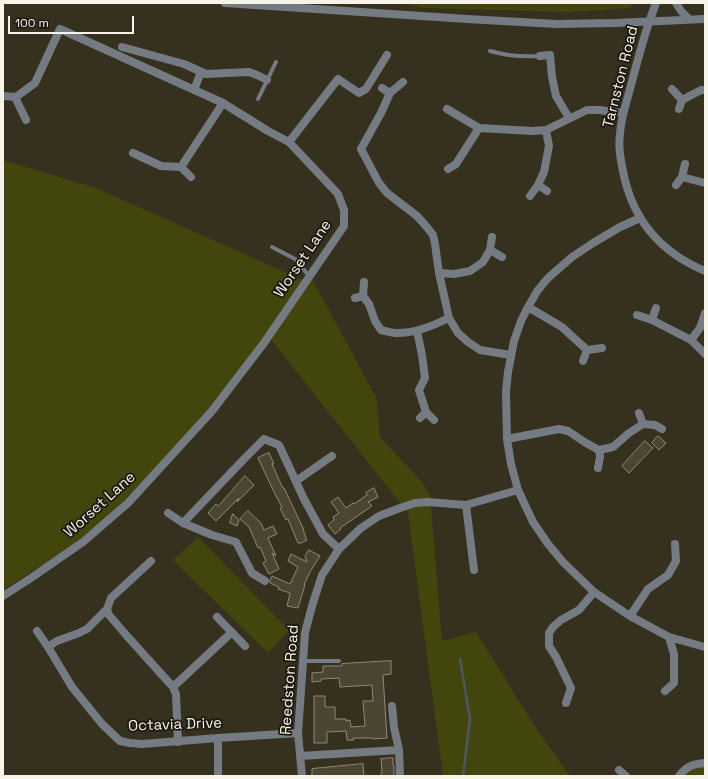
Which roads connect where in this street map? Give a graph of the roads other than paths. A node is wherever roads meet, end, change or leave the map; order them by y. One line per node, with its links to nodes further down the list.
1 (225, 3): 6 (street)
2 (656, 3): 6 (street, Tarnston Road)
3 (676, 3): 4 (street)
4 (689, 19): 5 (street); 6 (street)
5 (705, 19)
6 (649, 22): 27 (street, Tarnston Road)
7 (122, 47): 12 (street)
8 (490, 51): 10 (lane)
9 (386, 55): 32 (street)
10 (540, 56): 28 (street)
11 (276, 62): 13 (lane)
12 (201, 72): 13 (street); 17 (street)
13 (267, 80): 22 (lane)
14 (403, 82): 19 (street)
15 (382, 88): 19 (street)
16 (672, 89): 23 (street)
17 (194, 90): 21 (street, Worset Lane); 24 (street, Worset Lane)
18 (705, 90): 23 (street)
19 (390, 93): 50 (street)
20 (3, 96): 21 (street)
21 (15, 97): 29 (street)
22 (258, 99)
23 (682, 100): 26 (street)
24 (223, 103): 32 (street, Worset Lane); 35 (street)
25 (447, 109): 30 (street)
26 (679, 109)
27 (623, 113): 28 (street); 44 (street, Tarnston Road)
28 (569, 118): 31 (street)
29 (26, 120)
30 (479, 128): 31 (street); 36 (street)
31 (546, 130): 40 (street)
32 (289, 142): 51 (street, Worset Lane)
33 (133, 153): 35 (street)
34 (685, 164): 38 (street)
35 (181, 167): 37 (street)
36 (448, 169)
37 (192, 177)
38 (682, 177): 39 (street); 41 (street)
39 (705, 182)
40 (538, 185): 42 (street); 43 (street)
41 (676, 185)
42 (548, 191)
43 (530, 196)
44 (640, 218): 49 (street, Tarnston Road); 55 (street)
45 (492, 238): 47 (street)
46 (272, 247): 51 (lane)
47 (490, 250): 48 (street); 50 (street)
48 (502, 257)
49 (705, 271)
50 (439, 273): 59 (street)
51 (309, 276): 89 (street, Worset Lane)
52 (364, 282): 53 (street)
53 (363, 296): 54 (street); 61 (street)
54 (355, 298)
55 (528, 307): 64 (street); 66 (street)
56 (656, 308): 60 (street)
57 (705, 313): 62 (street)
58 (637, 315): 60 (street)
59 (448, 318): 61 (street); 66 (street)
60 (652, 320): 62 (street)
61 (417, 331): 68 (street)
62 (691, 340): 65 (street)
63 (602, 348): 64 (street)
64 (587, 350): 67 (street)
65 (705, 354)
66 (511, 355): 74 (street)
67 (583, 361)
68 (426, 412): 70 (street); 71 (street)
69 (639, 413): 72 (street)
70 (420, 418)
71 (434, 420)
72 (643, 424): 73 (street); 75 (street)
73 (662, 429)
74 (507, 439): 75 (street); 79 (street)
75 (599, 450): 77 (street)
76 (332, 456): 78 (street)
77 (598, 468)
78 (296, 481): 82 (street); 84 (street)
79 (518, 490): 80 (street, Reedston Road); 88 (street)
80 (466, 504): 84 (street, Reedston Road); 86 (street)
81 (168, 513): 82 (street)
82 (183, 523): 87 (street)
83 (674, 544): 92 (street)
84 (339, 549): 99 (street, Reedston Road)
85 (151, 561): 90 (street)
86 (474, 570)
87 (264, 581)
88 (594, 592): 92 (street); 103 (street)
89 (3, 596)
90 (107, 609): 97 (street); 101 (street)
91 (217, 616): 94 (street)
92 (630, 616): 95 (street)
93 (37, 631): 97 (street, Octavia Drive)
94 (232, 632): 96 (street); 101 (street)
95 (669, 637): 98 (street); 102 (street)
96 (245, 646)
97 (48, 647): 107 (street, Octavia Drive)
98 (705, 647)
99 (303, 661): 100 (lane); 105 (street, Reedston Road)
100 (339, 661)
101 (173, 687): 107 (street)
102 (665, 691)
103 (566, 702)
104 (392, 706): 108 (street)
105 (298, 733): 106 (street, Octavia Drive); 109 (street, Reedston Road)
106 (218, 738): 107 (street, Octavia Drive); 112 (street)
107 (178, 742)
108 (399, 750): 109 (street); 114 (street)
109 (300, 756): 113 (street, Reedston Road)
110 (705, 764): 116 (street)
111 (619, 770): 115 (street)
112 (218, 776)
113 (302, 776)
114 (400, 776)
115 (626, 776)
116 (679, 776)

